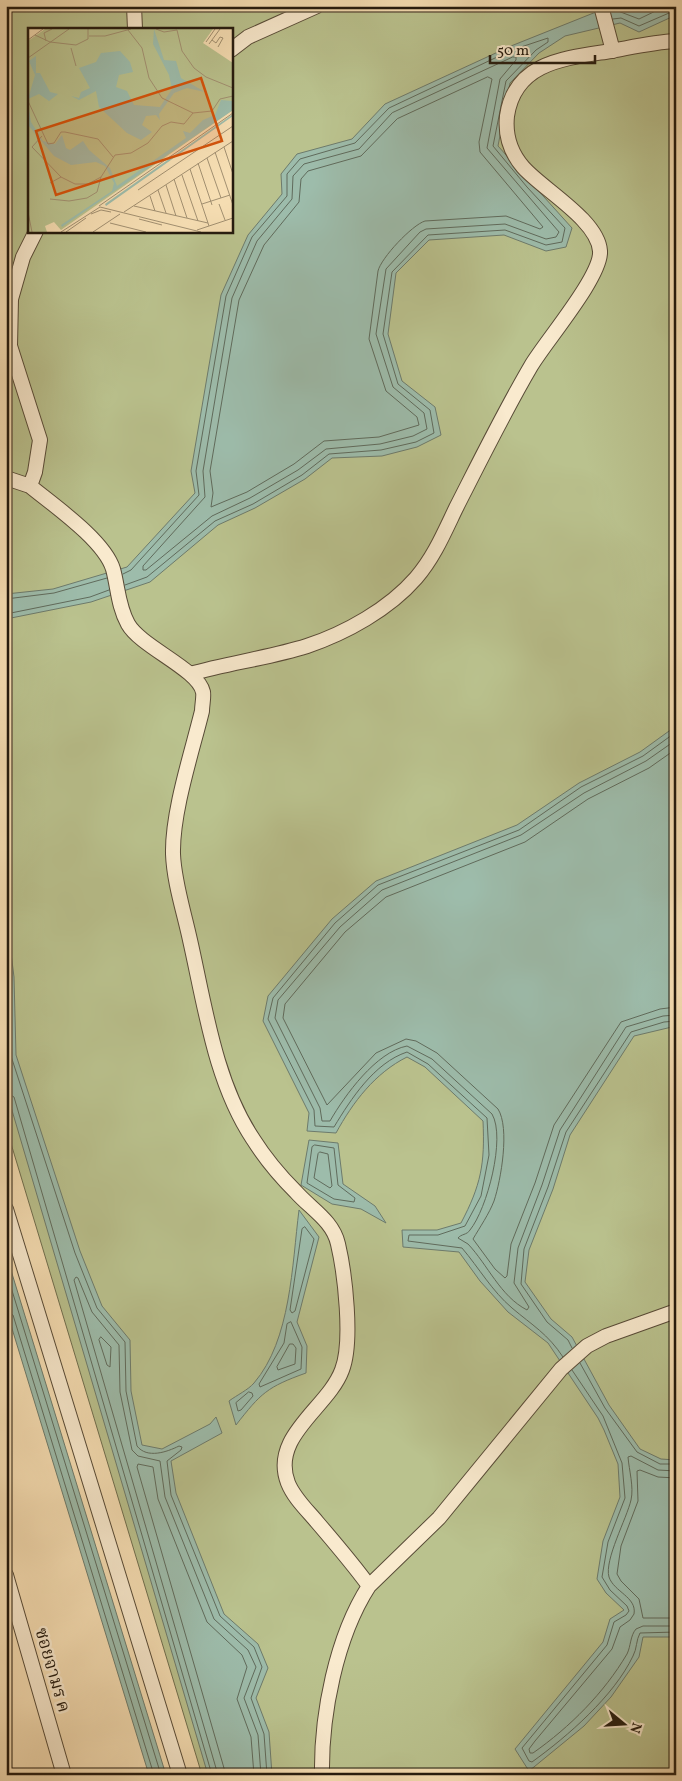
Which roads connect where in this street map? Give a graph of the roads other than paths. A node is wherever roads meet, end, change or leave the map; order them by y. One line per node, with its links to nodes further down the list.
1 (134, 6): 4 (street)
2 (317, 6): 6 (street)
3 (601, 6): 7 (street)
4 (135, 28)
5 (676, 41): 7 (street)
6 (232, 49)
7 (614, 50): 11 (street)
8 (36, 232): 10 (street)
9 (6, 478): 10 (street)
10 (30, 486): 11 (street)
11 (190, 674): 15 (street)
12 (7, 1218): 17 (street)
13 (676, 1312): 15 (street)
14 (6, 1575): 16 (street, ซอยจามร ค)
15 (369, 1586): 18 (street)
16 (64, 1775)
17 (180, 1775)
18 (322, 1775)

